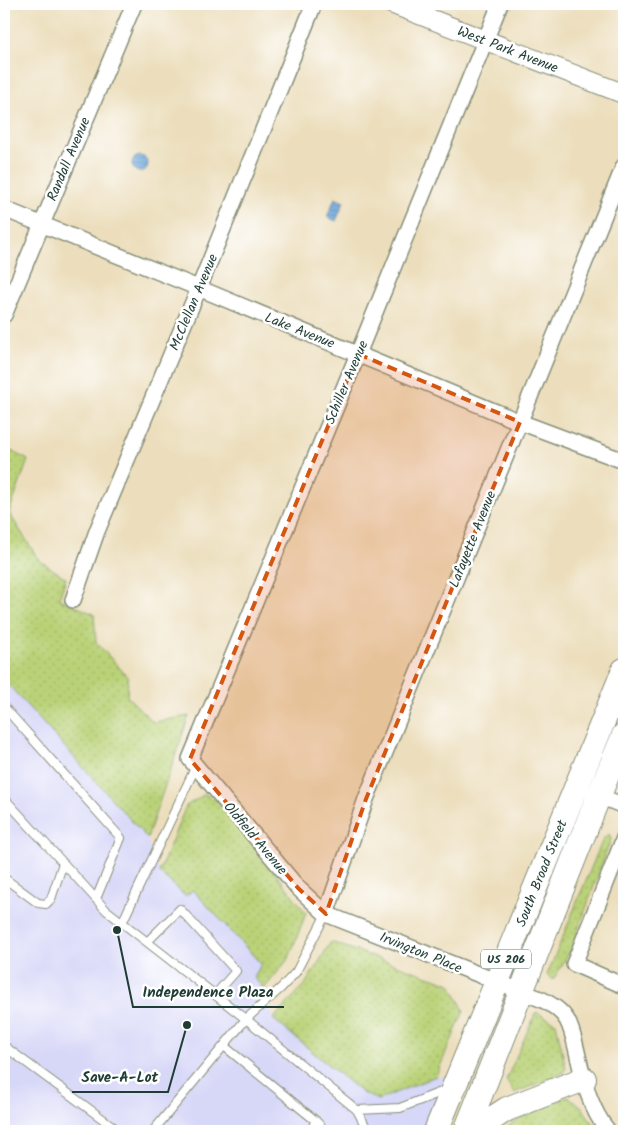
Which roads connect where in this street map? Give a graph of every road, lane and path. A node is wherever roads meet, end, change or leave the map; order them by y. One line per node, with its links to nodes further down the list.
1 (134, 4): 9 (street, Randall Avenue)
2 (314, 4): 10 (street, McClellan Avenue)
3 (392, 4): 5 (street, West Park Avenue)
4 (500, 4): 5 (street, Schiller Avenue)
5 (485, 40): 6 (street, West Park Avenue); 12 (street, Schiller Avenue)
6 (624, 94)
7 (624, 166): 13 (street, Lafayette Avenue)
8 (4, 209): 9 (street, Lake Avenue)
9 (41, 224): 10 (street, Lake Avenue); 11 (street, Randall Avenue)
10 (199, 288): 12 (street, Lake Avenue); 15 (street, McClellan Avenue)
11 (4, 315)
12 (358, 354): 13 (street, Lake Avenue); 19 (street, Schiller Avenue)
13 (520, 422): 14 (street, Lake Avenue); 28 (street, Lafayette Avenue)
14 (624, 462)
15 (72, 600)
16 (624, 670): 20 (main road, South Broad Street / US 206)
17 (4, 707): 27 (lane)
18 (624, 736): 21 (main road, South Broad Street / US 206)
19 (193, 763): 28 (street, Oldfield Avenue); 29 (lane)
20 (576, 787): 21 (street); 31 (main road, South Broad Street / US 206)
21 (599, 795): 23 (street); 33 (main road, South Broad Street / US 206)
22 (4, 798): 25 (lane)
23 (624, 806)
24 (624, 838): 32 (street)
25 (63, 863): 26 (lane); 27 (lane)
26 (4, 878)
27 (96, 899): 29 (lane)
28 (326, 914): 31 (street, Irvington Place); 35 (lane)
29 (122, 923): 30 (lane)
30 (147, 942): 34 (lane); 34 (lane)
31 (496, 982): 33 (street, Irvington Place); 39 (main road, South Broad Street / US 206)
32 (624, 986)
33 (521, 992): 38 (street, Irvington Place); 48 (main road, South Broad Street / US 206)
34 (215, 995): 35 (lane)
35 (246, 1019): 37 (lane); 40 (lane)
36 (4, 1046): 42 (lane)
37 (224, 1046): 41 (lane); 43 (lane)
38 (584, 1079): 49 (main road); 50 (street, Irvington Place)
39 (454, 1086): 40 (lane); 47 (main road, South Broad Street / US 206)
40 (357, 1110): 46 (lane)
41 (316, 1121): 44 (lane); 45 (lane)
42 (119, 1131)
43 (153, 1131)
44 (310, 1131)
45 (324, 1131)
46 (368, 1131)
47 (436, 1131)
48 (466, 1131)
49 (473, 1131)
50 (608, 1131)

